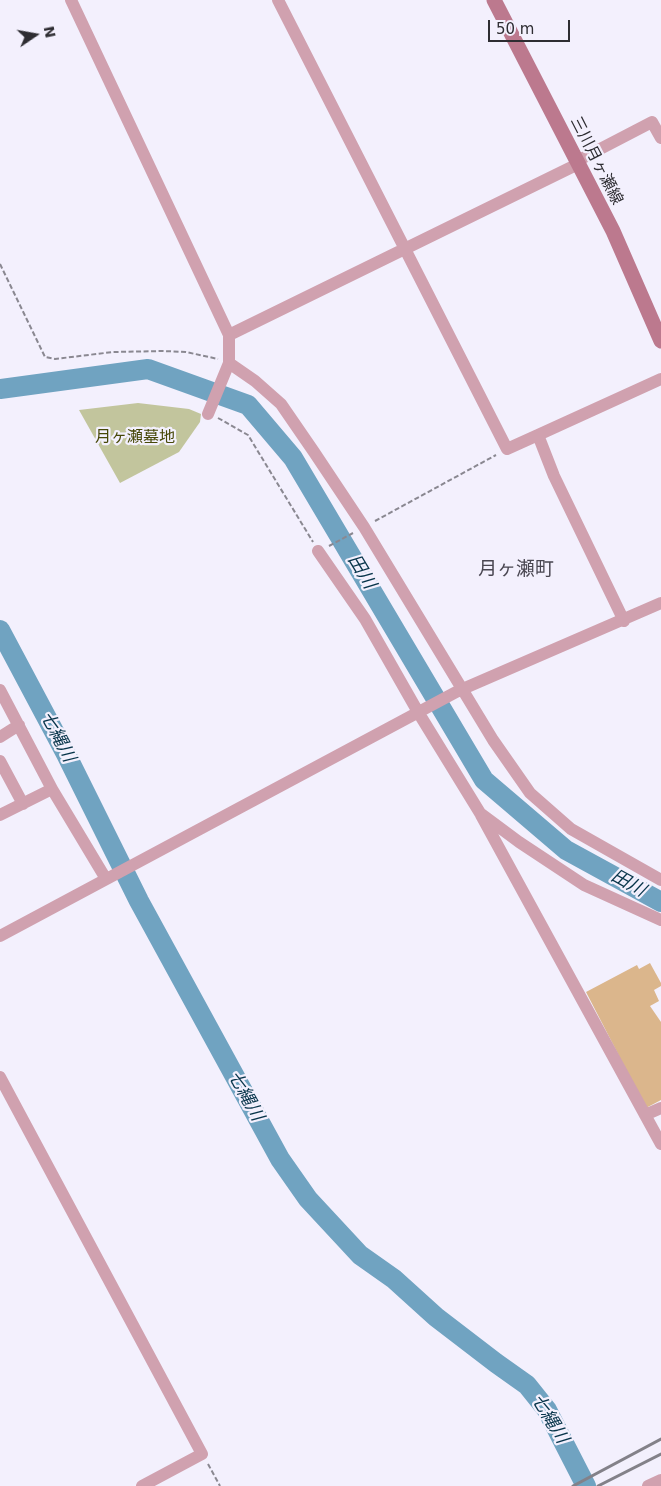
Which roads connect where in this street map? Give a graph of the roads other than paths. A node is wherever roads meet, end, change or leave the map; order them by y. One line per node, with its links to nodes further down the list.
1 (71, 0): 7 (street)
2 (278, 0): 6 (street)
3 (494, 0): 5 (main road, 三川月ヶ瀬線)
4 (661, 138): 5 (street)
5 (577, 162): 6 (street); 8 (main road, 三川月ヶ瀬線)
6 (403, 248): 7 (street); 12 (street)
7 (229, 335): 9 (street)
8 (661, 340)
9 (228, 364): 11 (street); 17 (street)
10 (661, 379): 12 (street)
11 (208, 412)
12 (538, 435): 15 (street)
13 (323, 548): 18 (street)
14 (661, 603): 15 (street)
15 (624, 621): 17 (street)
16 (0, 690): 19 (street)
17 (461, 690): 18 (street); 27 (street)
18 (420, 711): 24 (street); 26 (street)
19 (19, 725): 20 (street); 22 (street)
20 (0, 737)
21 (0, 761): 23 (street)
22 (52, 789): 23 (street); 26 (street)
23 (23, 804): 25 (street)
24 (480, 813): 28 (street); 32 (street)
25 (0, 815)
26 (107, 878): 29 (street)
27 (661, 880)
28 (661, 920)
29 (0, 936)
30 (0, 1077): 35 (street)
31 (661, 1108): 32 (street)
32 (645, 1115): 33 (street)
33 (661, 1144)
34 (661, 1480): 36 (street)
35 (142, 1486)
36 (648, 1486)

